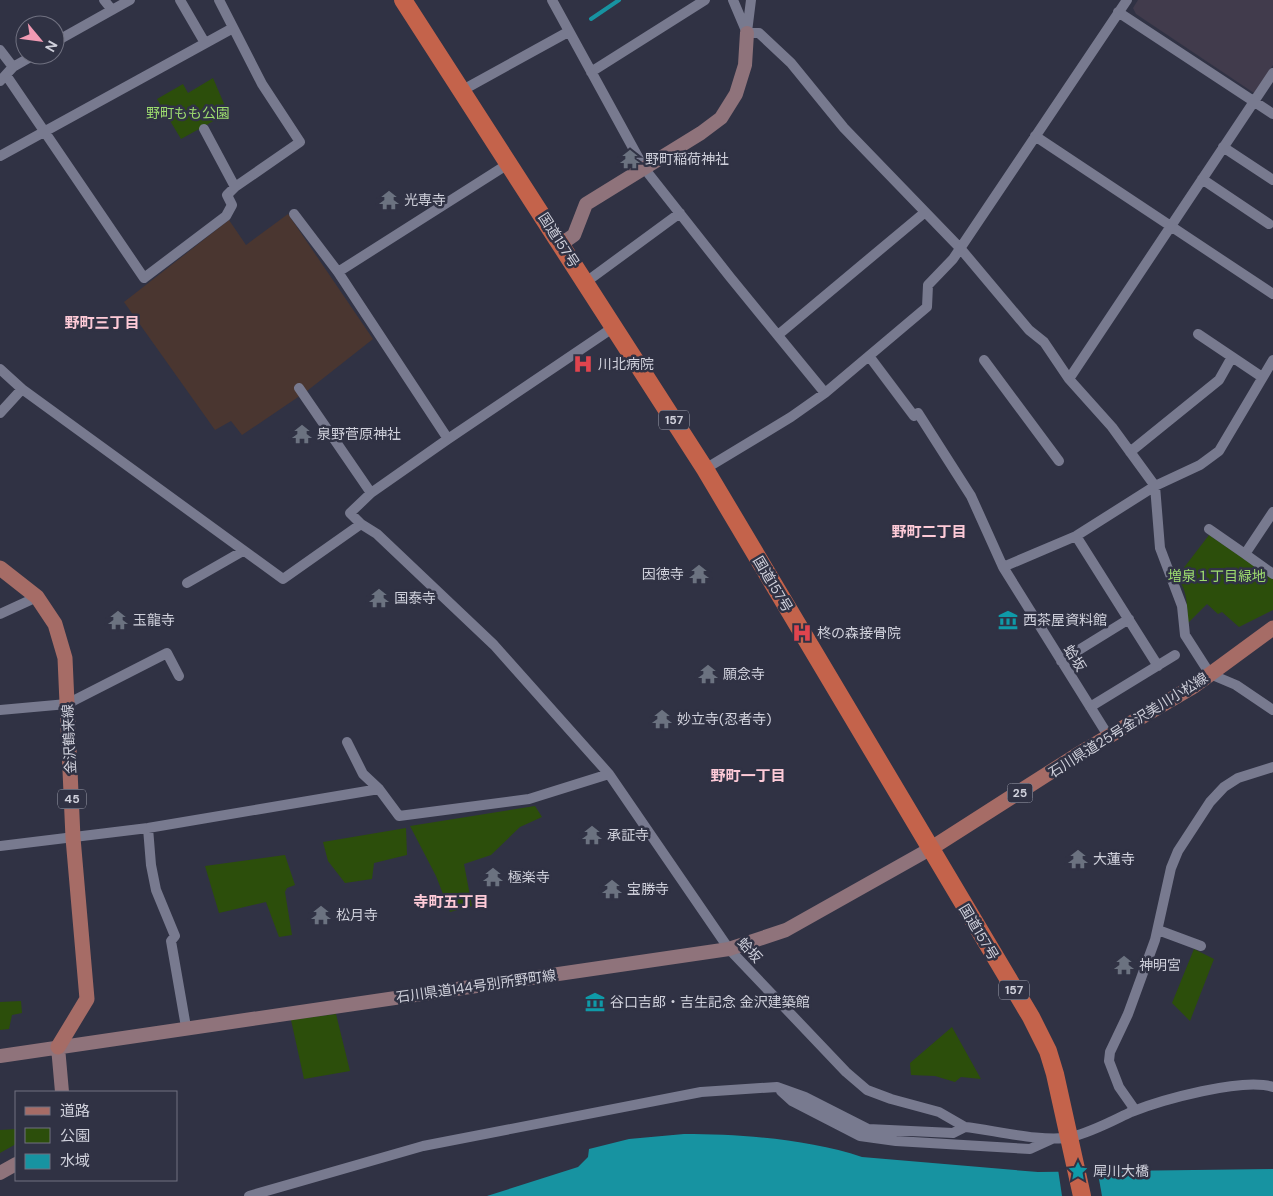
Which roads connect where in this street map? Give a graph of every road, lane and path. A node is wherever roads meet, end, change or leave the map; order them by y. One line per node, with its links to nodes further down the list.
1 (104, 0): 11 (street)
2 (130, 0): 11 (street)
3 (180, 0): 17 (street)
4 (219, 0): 13 (street)
5 (403, 0): 23 (highway, 国道157号 / 157)
6 (552, 0): 14 (street)
7 (705, 0): 20 (street)
8 (733, 0): 15 (street)
9 (751, 0): 15 (street)
10 (1126, 0): 12 (street)
11 (112, 10): 16 (street)
12 (1118, 12): 24 (street); 28 (street)
13 (233, 28): 17 (street); 35 (street)
14 (568, 32): 20 (street); 23 (street)
15 (747, 33): 32 (main road); 37 (street)
16 (65, 36)
17 (205, 43): 27 (street)
18 (0, 50): 22 (street)
19 (19, 65): 22 (street)
20 (591, 72): 32 (street)
21 (1273, 73): 24 (street)
22 (6, 74): 27 (street)
23 (461, 91): 31 (highway, 国道157号 / 157)
24 (1254, 101): 25 (street); 29 (street)
25 (1273, 114)
26 (204, 129): 35 (street)
27 (44, 132): 30 (street); 35 (street)
28 (1035, 136): 40 (street); 42 (street)
29 (1223, 147): 33 (street); 34 (street)
30 (0, 156)
31 (508, 164): 41 (highway, 国道157号 / 157); 43 (street)
32 (644, 168): 36 (street); 41 (main road)
33 (1202, 179): 39 (street); 40 (street)
34 (1273, 180)
35 (235, 187)
36 (680, 213): 44 (street); 48 (street)
37 (924, 213): 42 (street); 48 (street)
38 (294, 214): 43 (street)
39 (1269, 224)
40 (1170, 226): 45 (street); 55 (street)
41 (561, 244): 44 (highway, 国道157号 / 157)
42 (960, 248): 49 (street); 55 (street)
43 (338, 272): 60 (street)
44 (586, 282): 46 (highway, 国道157号 / 157)
45 (1273, 294)
46 (614, 327): 60 (street); 63 (highway, 国道157号 / 157)
47 (1198, 334): 50 (street)
48 (778, 335): 58 (street)
49 (869, 356): 58 (street); 72 (street, 蛤坂)
50 (1232, 357): 54 (street); 61 (street)
51 (984, 360): 62 (street)
52 (1273, 360): 54 (street)
53 (0, 369): 57 (street)
54 (1262, 377): 64 (street)
55 (1069, 378): 61 (street)
56 (299, 388): 65 (street)
57 (22, 389): 59 (street); 70 (street)
58 (825, 393): 63 (street)
59 (0, 413)
60 (448, 439): 65 (street)
61 (1130, 452): 64 (street)
62 (1059, 461)
63 (705, 469): 97 (highway, 国道157号 / 157)
64 (1155, 486): 69 (street); 83 (street)
65 (371, 493): 67 (street)
66 (1273, 512): 71 (street)
67 (361, 524): 70 (street); 92 (street, 蛤坂)
68 (1209, 528): 71 (street)
69 (1076, 536): 72 (street); 78 (street)
70 (243, 551): 75 (street)
71 (1245, 554): 74 (street)
72 (1003, 567): 81 (street, 蛤坂)
73 (0, 568): 76 (main road, 金沢鶴来線 / 45)
74 (1273, 574)
75 (187, 583)
76 (37, 597): 77 (street); 85 (main road, 金沢鶴来線 / 45)
77 (0, 614)
78 (1128, 619): 81 (street); 82 (street)
79 (1273, 628): 83 (main road, 石川県道25号金沢美川小松線 / 25)
80 (1175, 655): 82 (street)
81 (1061, 660): 86 (street, 蛤坂)
82 (1158, 666): 86 (street)
83 (1210, 674): 88 (street); 89 (main road, 石川県道25号金沢美川小松線 / 25)
84 (179, 676): 85 (street)
85 (67, 704): 87 (street); 95 (main road, 金沢鶴来線 / 45)
86 (1090, 707): 89 (street, 蛤坂)
87 (0, 710)
88 (1273, 710)
89 (1109, 737): 97 (main road, 石川県道25号金沢美川小松線 / 25)
90 (347, 742): 93 (street)
91 (1273, 767): 98 (street)
92 (610, 774): 93 (street); 100 (street, 蛤坂)
93 (379, 788): 94 (street)
94 (148, 828): 95 (street); 101 (street)
95 (73, 838): 96 (street); 102 (main road, 金沢鶴来線 / 45)
96 (0, 846)
97 (930, 849): 100 (main road, 石川県道144号別所野町線); 110 (highway, 国道157号 / 157)
98 (1158, 930): 99 (street); 107 (street)
99 (1201, 946)
100 (729, 950): 101 (main road, 石川県道144号別所野町線); 108 (street, 蛤坂)
101 (186, 1027): 102 (main road, 石川県道144号別所野町線)
102 (58, 1047): 103 (main road, 石川県道144号別所野町線); 106 (main road)
103 (0, 1056)
104 (777, 1087): 108 (street); 109 (street); 113 (street)
105 (1273, 1087): 107 (street)
106 (62, 1091)
107 (1131, 1112): 110 (street)
108 (965, 1127): 109 (street)
109 (1052, 1138): 110 (street)
110 (1071, 1140): 114 (highway, 国道157号 / 157)
111 (15, 1165): 112 (main road)
112 (0, 1174)
113 (249, 1196)
114 (1082, 1196)

